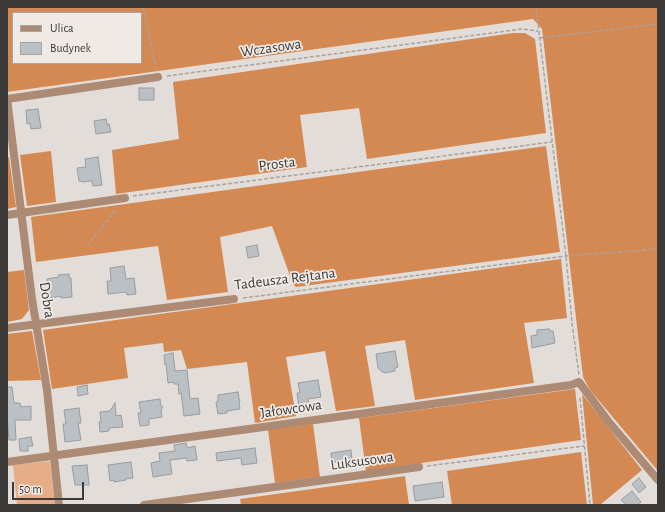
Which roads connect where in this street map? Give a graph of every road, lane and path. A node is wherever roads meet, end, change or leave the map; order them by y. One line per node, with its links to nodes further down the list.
1 (143, 7): 6 (path)
2 (536, 7): 4 (path)
3 (658, 24): 5 (path)
4 (538, 31): 5 (path); 6 (path, Wczasowa)
5 (538, 38): 8 (path)
6 (158, 77): 7 (street)
7 (7, 99): 10 (street, Dobra)
8 (552, 142): 9 (path, Prosta); 14 (path)
9 (125, 198): 10 (street); 12 (path)
10 (22, 213): 11 (street); 16 (street, Dobra)
11 (7, 215)
12 (87, 246)
13 (658, 249): 14 (path, Tadeusza Rejtana)
14 (566, 256): 15 (path, Tadeusza Rejtana); 18 (path)
15 (234, 299): 16 (street, Tadeusza Rejtana)
16 (36, 324): 17 (street, Tadeusza Rejtana); 20 (street, Dobra)
17 (7, 328)
18 (579, 382): 19 (path); 20 (street, Jałowcowa); 23 (street)
19 (584, 446): 22 (path); 26 (path)
20 (54, 456): 21 (street, Jałowcowa); 24 (street, Dobra)
21 (7, 462)
22 (419, 467): 25 (street, Luksusowa)
23 (658, 480)
24 (59, 505)
25 (144, 505)
26 (590, 505)

